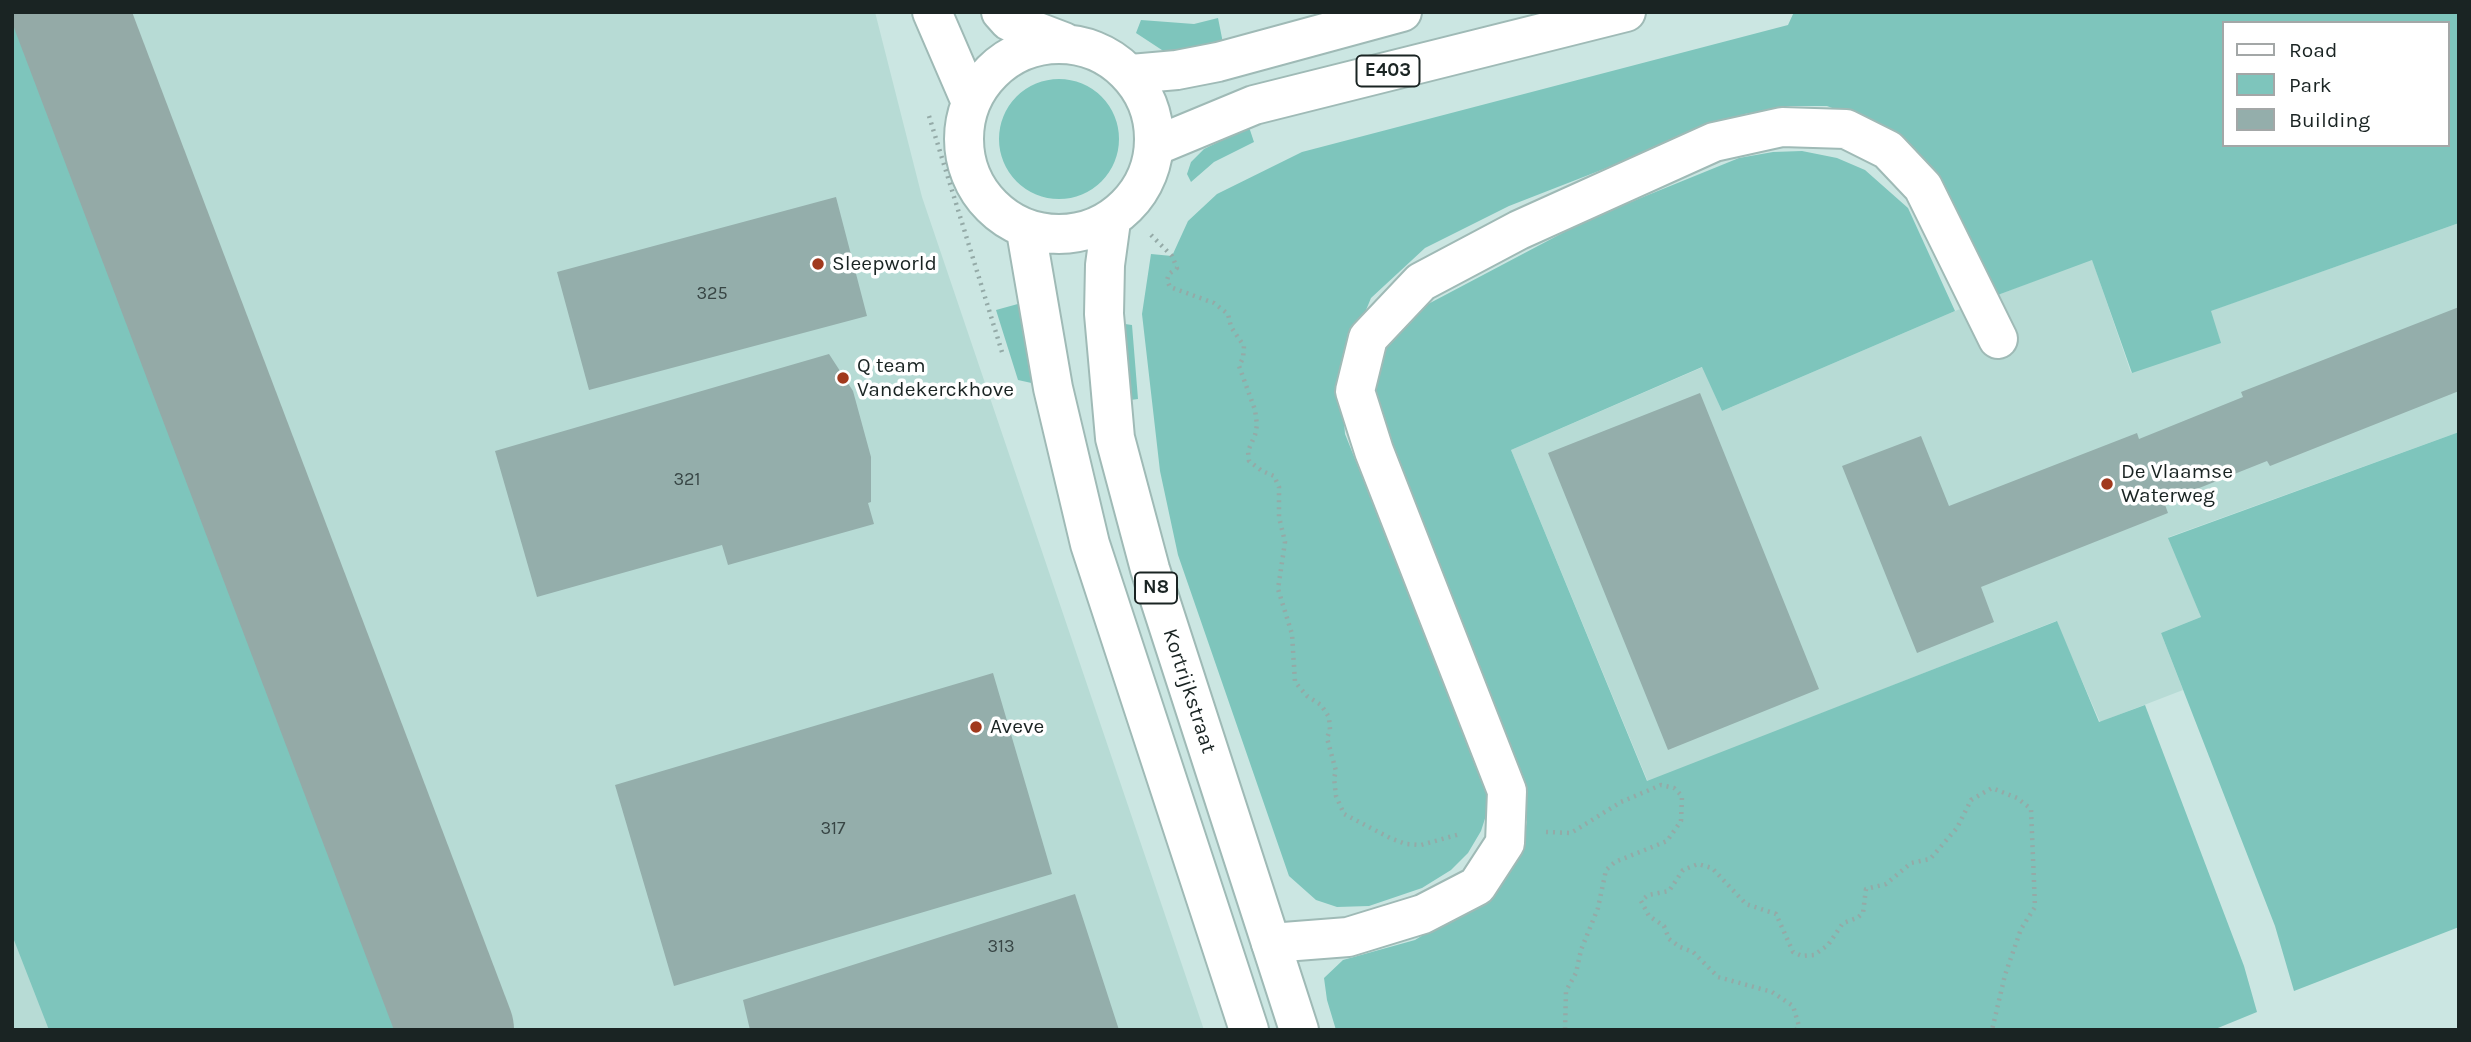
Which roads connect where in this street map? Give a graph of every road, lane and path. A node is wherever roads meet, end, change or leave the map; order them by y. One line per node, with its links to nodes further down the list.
1 (932, 12): 7 (main road)
2 (1001, 12): 5 (main road)
3 (1402, 12): 6 (main road, E403)
4 (1626, 12): 9 (main road, E403)
5 (1064, 42): 6 (main road); 7 (main road)
6 (1131, 74): 9 (main road)
7 (970, 100): 11 (main road)
8 (927, 111): 14 (path)
9 (1155, 146): 10 (main road)
10 (1111, 221): 11 (main road); 16 (main road, Kortrijkstraat / N8)
11 (1026, 231): 17 (main road, N8)
12 (1172, 256): 15 (path)
13 (1998, 339): 15 (main road)
14 (1005, 363)
15 (1505, 834): 16 (main road); 19 (path)
16 (1271, 943): 18 (main road, Kortrijkstraat / N8)
17 (1249, 1030)
18 (1299, 1030)
19 (1564, 1030)
20 (1796, 1030): 21 (path)
21 (1992, 1030)

